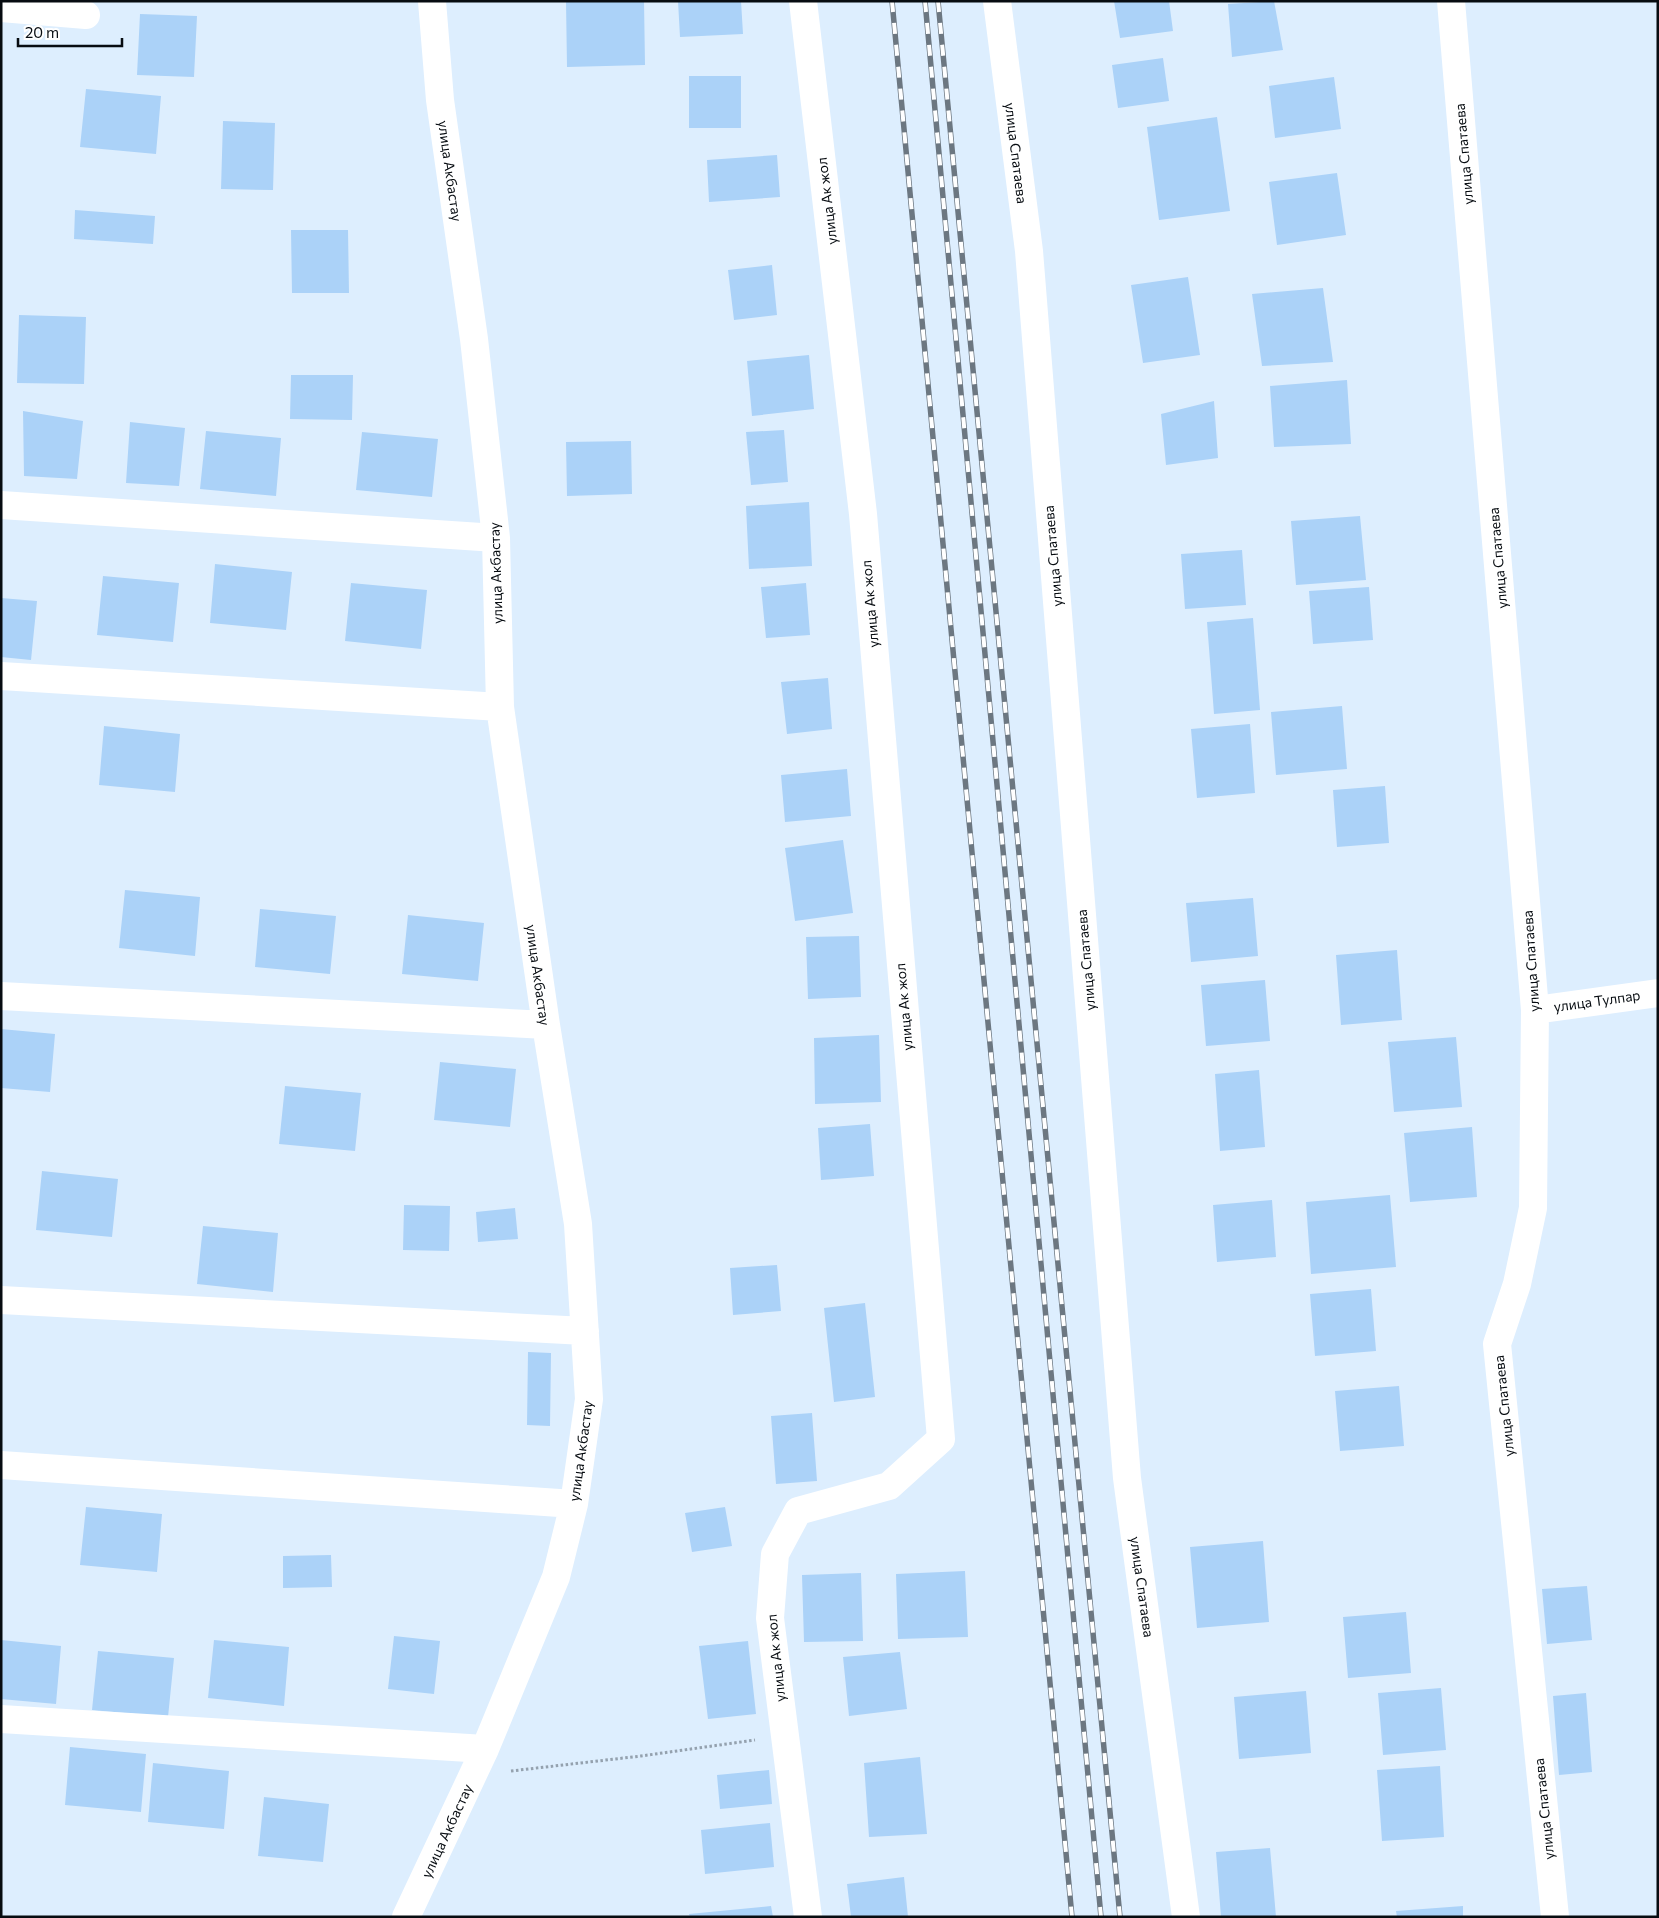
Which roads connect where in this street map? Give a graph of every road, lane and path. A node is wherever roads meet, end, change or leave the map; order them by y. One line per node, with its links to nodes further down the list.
1 (432, 1): 8 (street, улица Акбастау)
2 (803, 1): 20 (street, улица Ак жол)
3 (996, 1): 25 (street, улица Спатаева)
4 (1451, 1): 13 (street, улица Спатаева)
5 (1, 8): 6 (street)
6 (86, 15)
7 (1, 505): 8 (street)
8 (496, 538): 10 (street, улица Акбастау)
9 (1, 676): 10 (street)
10 (500, 707): 14 (street, улица Акбастау)
11 (1658, 993): 13 (street, улица Тулпар)
12 (1, 996): 14 (street)
13 (1535, 1010): 26 (street, улица Спатаева)
14 (546, 1025): 16 (street, улица Акбастау)
15 (1, 1300): 16 (street)
16 (585, 1331): 18 (street, улица Акбастау)
17 (1, 1465): 18 (street)
18 (574, 1504): 21 (street, улица Акбастау)
19 (1, 1719): 21 (street)
20 (785, 1735): 22 (path); 24 (street, улица Ак жол)
21 (485, 1749): 22 (street, улица Акбастау)
22 (473, 1775): 23 (street, улица Акбастау)
23 (406, 1917)
24 (808, 1917)
25 (1186, 1917)
26 (1554, 1917)

